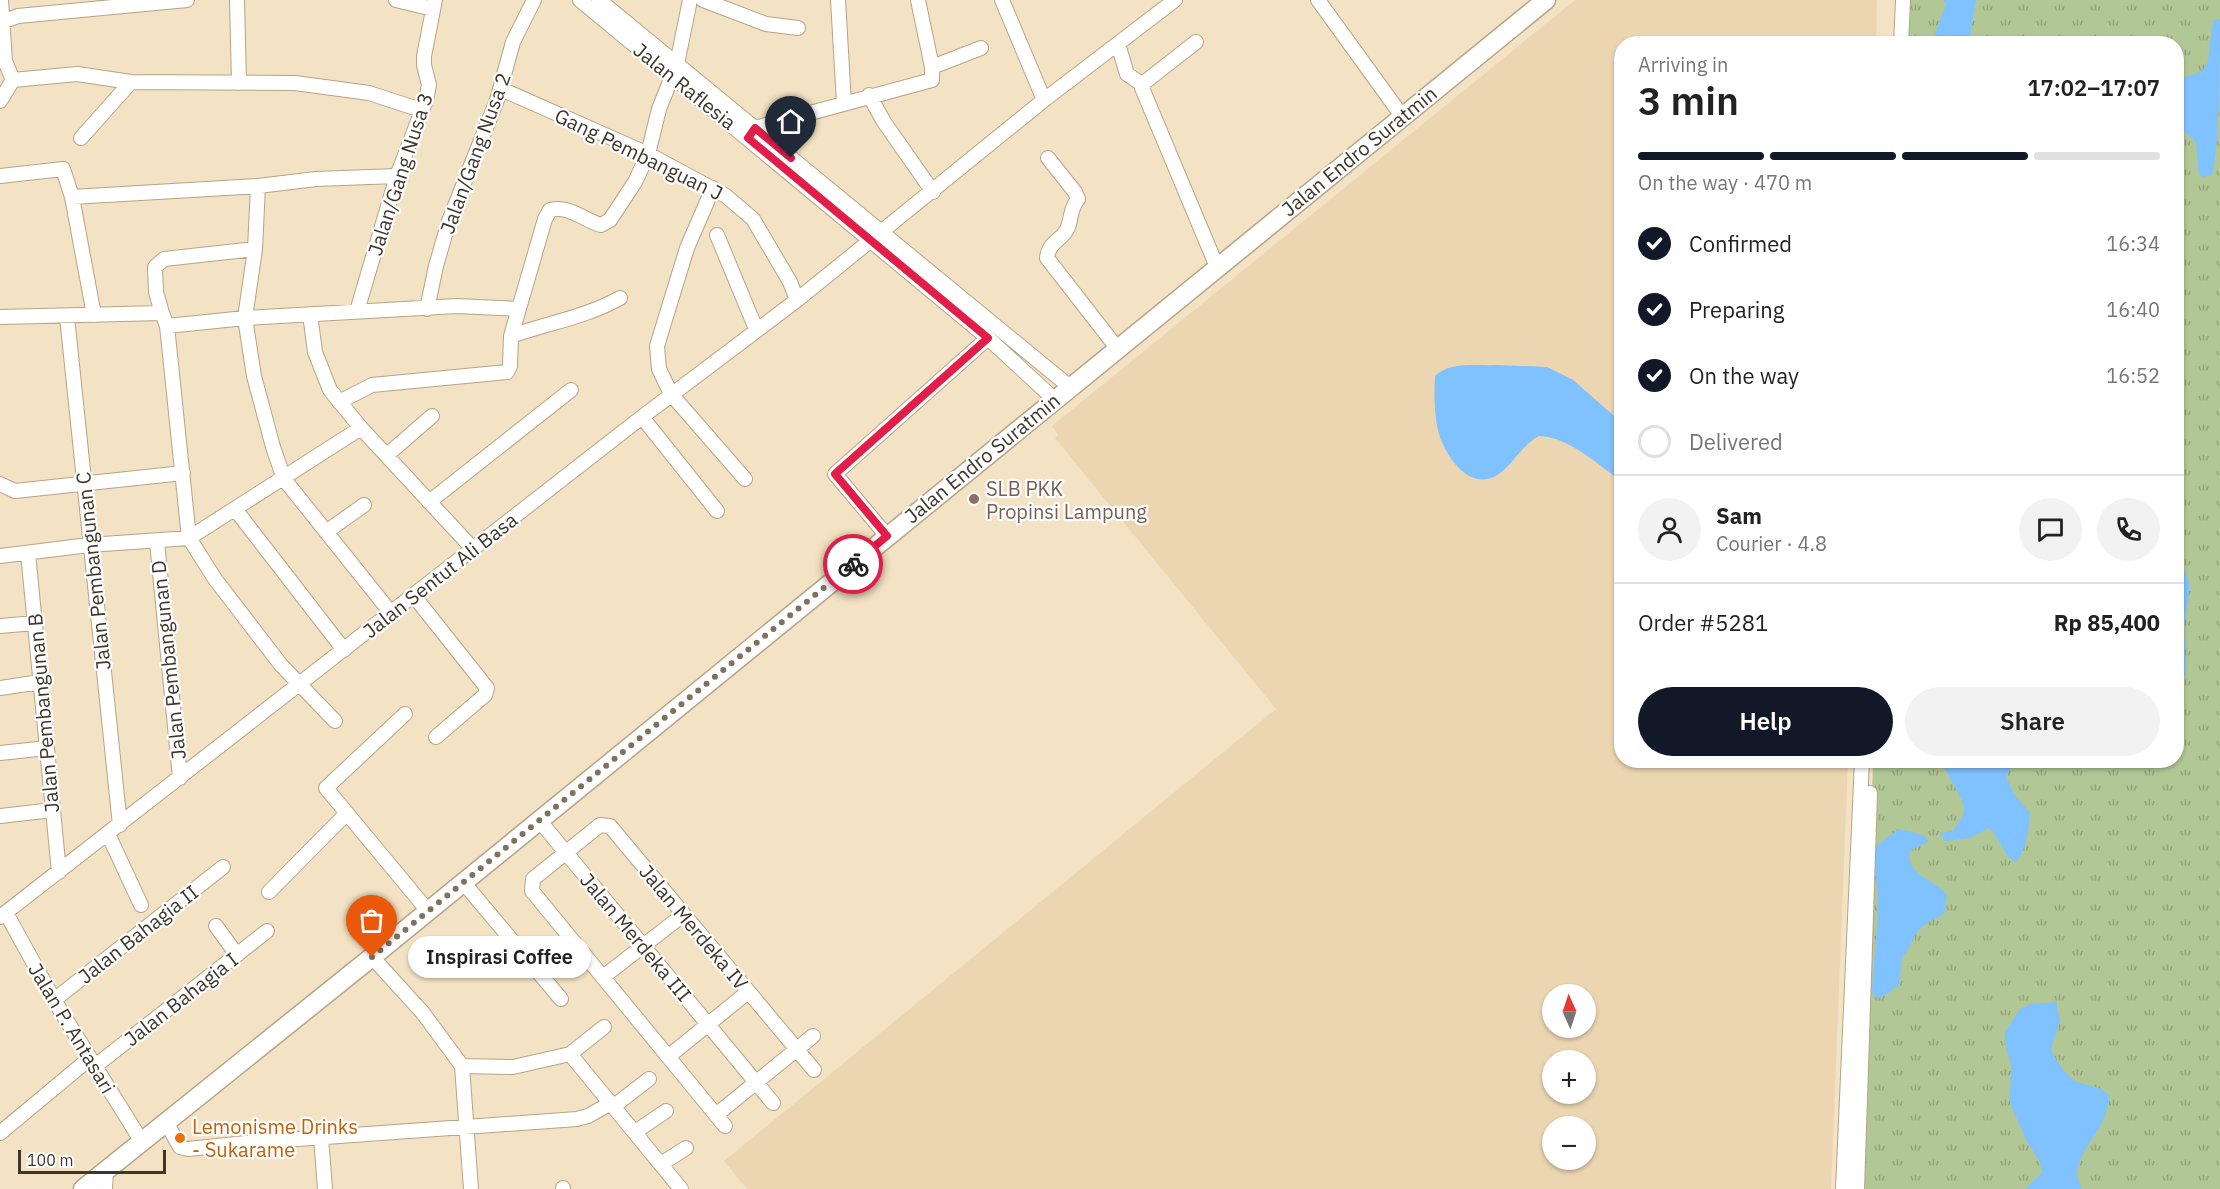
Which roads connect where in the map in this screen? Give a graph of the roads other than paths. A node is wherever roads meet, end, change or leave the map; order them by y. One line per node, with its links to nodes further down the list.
1 (1, 0): 19 (street)
2 (187, 0): 19 (street)
3 (237, 0): 30 (street)
4 (396, 0): 18 (street)
5 (534, 0): 32 (street, Jalan/Gang Nusa 2)
6 (580, 0): 27 (street, Jalan Raflesia)
7 (599, 0): 27 (street, Jalan Raflesia)
8 (690, 0): 27 (street)
9 (702, 0): 20 (street)
10 (838, 0): 36 (street)
11 (918, 0): 26 (street)
12 (1002, 0): 34 (street)
13 (1318, 0): 38 (street)
14 (1894, 0): 21 (street)
15 (1903, 0): 22 (street)
16 (1544, 1): 38 (main road, Jalan Endro Suratmin)
17 (1169, 2): 24 (street, Jalan Sentut Ali Basa)
18 (434, 4): 37 (street, Jalan/Gang Nusa 3)
19 (2, 27): 28 (street)
20 (798, 28)
21 (1892, 36)
22 (1901, 36)
23 (1196, 42): 31 (street)
24 (1118, 44): 31 (street); 34 (street, Jalan Sentut Ali Basa)
25 (981, 48): 26 (street)
26 (932, 68): 33 (street)
27 (674, 69): 39 (street, Jalan Raflesia); 41 (street)
28 (14, 80): 29 (street); 35 (street)
29 (131, 82): 30 (street); 40 (street)
30 (239, 83): 37 (street)
31 (1143, 85): 52 (street)
32 (501, 89): 41 (street, Gang Pembanguan J); 55 (street, Jalan/Gang Nusa 2)
33 (870, 95): 36 (street); 47 (street)
34 (1044, 100): 47 (street, Jalan Sentut Ali Basa)
35 (0, 101)
36 (844, 104): 39 (street)
37 (421, 110): 44 (street, Jalan/Gang Nusa 3)
38 (1402, 116): 52 (main road, Jalan Endro Suratmin)
39 (751, 133): 50 (street, Jalan Raflesia)
40 (81, 138)
41 (648, 154): 46 (street, Gang Pembanguan J); 56 (street)
42 (1048, 158): 67 (street)
43 (0, 176): 48 (street)
44 (397, 176): 45 (street); 57 (street, Jalan/Gang Nusa 3)
45 (258, 186): 48 (street); 51 (street)
46 (713, 188): 54 (street, Gang Pembanguan J); 70 (street)
47 (933, 192): 50 (street, Jalan Sentut Ali Basa)
48 (72, 197): 59 (street)
49 (717, 236): 64 (street)
50 (875, 237): 54 (street, Jalan Sentut Ali Basa); 66 (street); 68 (street)
51 (255, 249): 62 (street); 63 (street)
52 (1217, 267): 67 (main road, Jalan Endro Suratmin)
53 (620, 298): 65 (street)
54 (797, 300): 64 (street, Jalan Sentut Ali Basa)
55 (427, 309): 56 (street); 57 (street)
56 (519, 309): 65 (street)
57 (357, 311): 58 (street)
58 (310, 314): 62 (street); 72 (street)
59 (94, 315): 61 (street); 63 (street)
60 (0, 317): 61 (street)
61 (67, 317): 80 (street, Jalan Pembangunan C)
62 (245, 318): 63 (street); 78 (street)
63 (165, 320): 77 (street)
64 (756, 329): 70 (street, Jalan Sentut Ali Basa)
65 (511, 336): 72 (street)
66 (988, 338): 71 (street); 87 (street)
67 (1117, 348): 68 (main road, Jalan Endro Suratmin)
68 (1070, 387): 71 (main road, Jalan Endro Suratmin)
69 (571, 390): 82 (street)
70 (671, 394): 74 (street, Jalan Sentut Ali Basa); 79 (street)
71 (1054, 399): 87 (main road, Jalan Endro Suratmin)
72 (339, 402): 75 (street)
73 (432, 416): 76 (street)
74 (642, 417): 85 (street); 91 (street, Jalan Sentut Ali Basa)
75 (361, 428): 76 (street); 78 (street)
76 (387, 455): 82 (street)
77 (183, 473): 80 (street); 88 (street)
78 (284, 479): 84 (street); 86 (street)
79 (745, 479)
80 (83, 483): 81 (street); 90 (street, Jalan Pembangunan C)
81 (0, 484)
82 (429, 502): 91 (street)
83 (364, 505): 86 (street)
84 (235, 509): 88 (street); 98 (street)
85 (717, 511)
86 (326, 531): 95 (street)
87 (887, 536): 113 (main road, Jalan Endro Suratmin)
88 (189, 538): 89 (street); 100 (street)
89 (156, 542): 90 (street); 109 (street, Jalan Pembangunan D)
90 (89, 545): 92 (street); 114 (street, Jalan Pembangunan C)
91 (474, 550): 94 (street, Jalan Sentut Ali Basa)
92 (28, 553): 93 (street); 96 (street, Jalan Pembangunan B)
93 (0, 556)
94 (414, 596): 95 (street, Jalan Sentut Ali Basa); 104 (street)
95 (391, 613): 98 (street, Jalan Sentut Ali Basa)
96 (35, 623): 97 (street); 99 (street, Jalan Pembangunan B)
97 (0, 626)
98 (344, 650): 100 (street, Jalan Sentut Ali Basa)
99 (40, 682): 101 (street); 105 (street, Jalan Pembangunan B)
100 (299, 685): 103 (street); 109 (street, Jalan Sentut Ali Basa)
101 (0, 688)
102 (405, 714): 111 (street)
103 (335, 722)
104 (436, 737)
105 (47, 748): 106 (street); 110 (street, Jalan Pembangunan B)
106 (0, 753)
107 (1862, 768): 161 (street)
108 (1871, 768): 162 (street)
109 (180, 778): 114 (street, Jalan Sentut Ali Basa)
110 (53, 810): 112 (street); 118 (street, Jalan Pembangunan B)
111 (346, 814): 120 (street); 122 (street)
112 (0, 816)
113 (539, 820): 116 (street, Jalan Merdeka III); 119 (main road, Jalan Endro Suratmin)
114 (120, 825): 115 (street, Jalan Sentut Ali Basa)
115 (108, 834): 118 (street, Jalan Sentut Ali Basa); 121 (street)
116 (564, 851): 124 (street, Jalan Merdeka IV); 127 (street, Jalan Merdeka III); 130 (street)
117 (223, 867): 133 (street, Jalan Bahagia II)
118 (58, 872): 123 (street, Jalan Sentut Ali Basa)
119 (463, 882): 122 (main road, Jalan Endro Suratmin); 132 (street)
120 (269, 892)
121 (141, 905)
122 (428, 911): 129 (main road, Jalan Endro Suratmin)
123 (3, 915): 133 (street, Jalan P. Antasari)
124 (683, 915): 127 (street); 131 (street, Jalan Merdeka IV)
125 (216, 926): 128 (street)
126 (267, 932): 128 (street, Jalan Bahagia I)
127 (642, 945): 130 (street); 134 (street, Jalan Merdeka III)
128 (237, 955): 140 (street, Jalan Bahagia I)
129 (372, 957): 141 (street); 148 (main road, Jalan Endro Suratmin)
130 (603, 977): 139 (street)
131 (747, 992): 134 (street); 137 (street, Jalan Merdeka IV)
132 (561, 999)
133 (54, 1000): 140 (street, Jalan P. Antasari)
134 (708, 1023): 139 (street); 144 (street, Jalan Merdeka III)
135 (604, 1028): 138 (street)
136 (813, 1036): 137 (street)
137 (797, 1050): 142 (street, Jalan Merdeka IV); 144 (street)
138 (570, 1054): 141 (street); 146 (street)
139 (669, 1056): 144 (street)
140 (92, 1063): 151 (street, Jalan Bahagia I); 153 (street, Jalan P. Antasari)
141 (462, 1066): 149 (street)
142 (814, 1070)
143 (649, 1079): 146 (street)
144 (757, 1082): 145 (street, Jalan Merdeka III)
145 (773, 1103)
146 (613, 1105): 149 (street); 150 (street)
147 (666, 1111): 150 (street)
148 (166, 1122): 152 (street); 153 (main road, Jalan Endro Suratmin)
149 (465, 1126): 152 (street); 159 (street)
150 (635, 1132): 155 (street)
151 (0, 1133)
152 (321, 1137): 158 (street)
153 (142, 1142): 156 (main road, Jalan Endro Suratmin)
154 (686, 1148): 155 (street)
155 (661, 1164): 160 (street)
156 (105, 1180): 157 (main road, Jalan Endro Suratmin)
157 (83, 1189)
158 (325, 1189)
159 (471, 1189)
160 (681, 1189)
161 (1843, 1189)
162 (1857, 1189)

